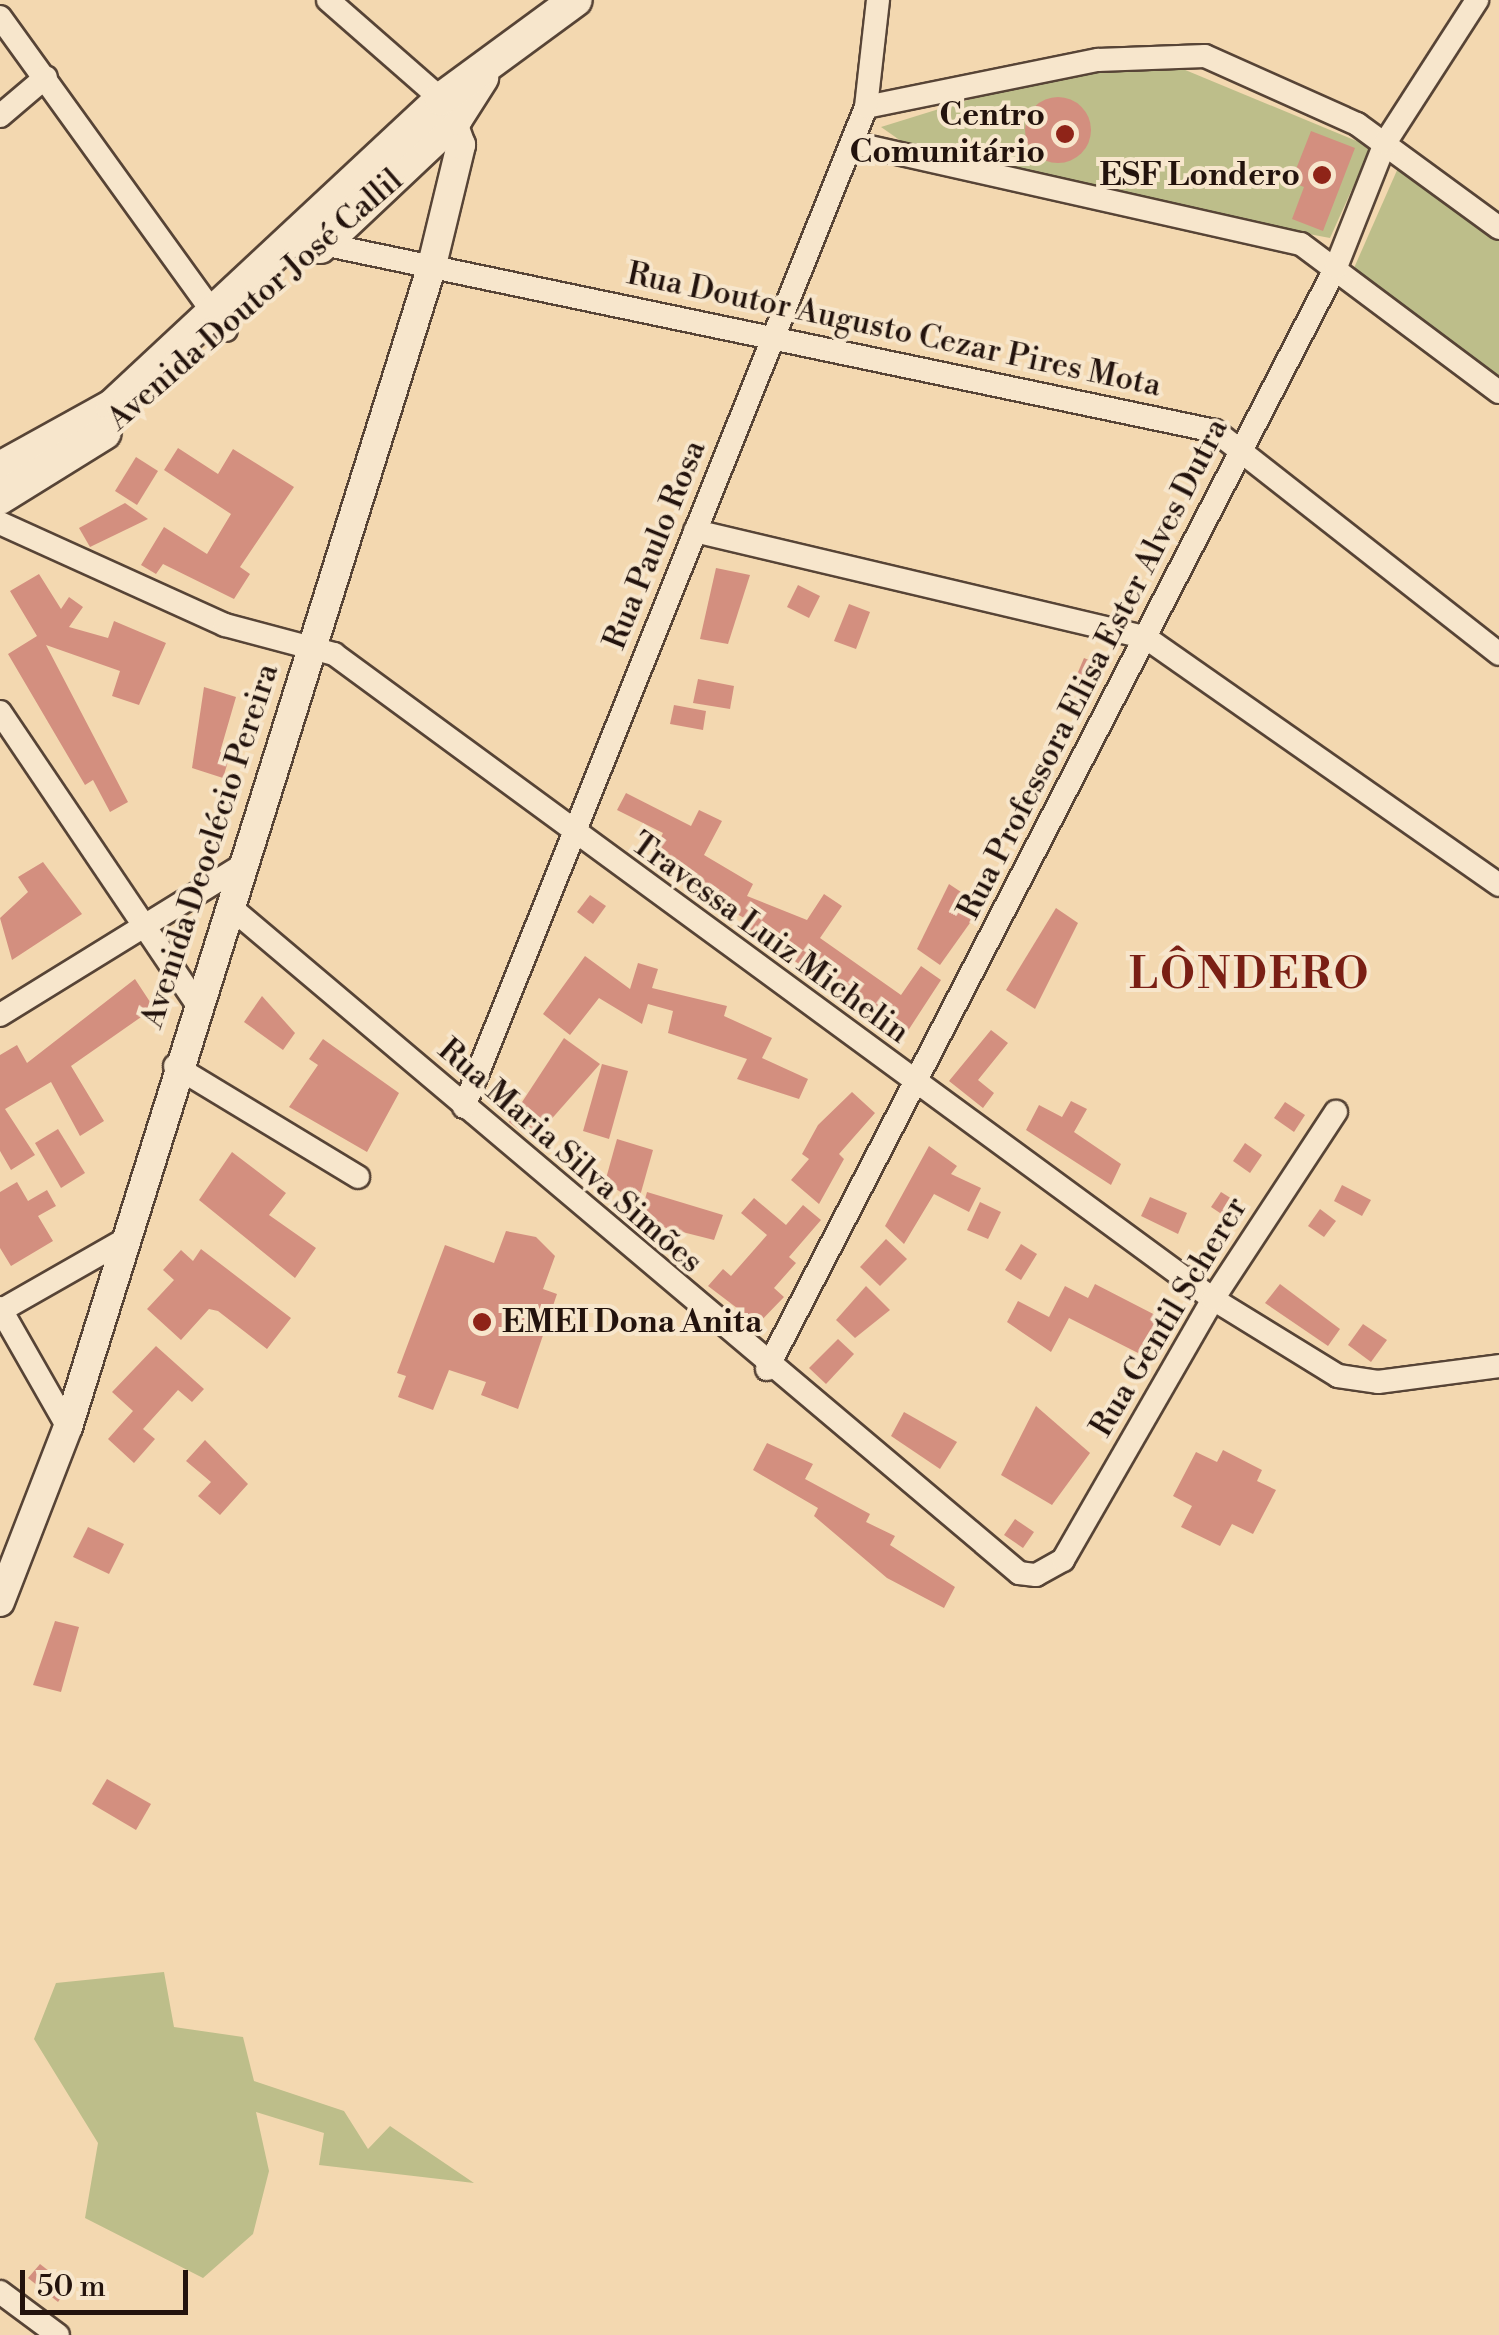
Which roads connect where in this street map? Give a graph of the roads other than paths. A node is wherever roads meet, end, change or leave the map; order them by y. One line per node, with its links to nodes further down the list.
1 (328, 0): 8 (street)
2 (576, 0): 8 (main road, Avenida Doutor José Callil)
3 (878, 0): 7 (street, Rua Paulo Rosa)
4 (1477, 0): 11 (street, Rua Professora Elisa Ester Alves Dutra)
5 (0, 17): 6 (street)
6 (46, 77): 9 (street); 16 (street)
7 (866, 107): 10 (street, Rua Paulo Rosa); 11 (street)
8 (449, 109): 13 (main road, Avenida Doutor José Callil); 15 (street, Avenida Deoclécio Pereira); 16 (main road, Avenida Doutor José Callil)
9 (0, 116)
10 (852, 143): 14 (street); 17 (street, Rua Paulo Rosa)
11 (1385, 143): 12 (street); 14 (street, Rua Professora Elisa Ester Alves Dutra)
12 (1499, 228)
13 (323, 244): 15 (street, Rua Doutor Augusto Cezar Pires Mota); 16 (main road, Avenida Doutor José Callil)
14 (1336, 266): 18 (street); 19 (street, Rua Professora Elisa Ester Alves Dutra)
15 (431, 269): 17 (street, Rua Doutor Augusto Cezar Pires Mota); 25 (street, Avenida Deoclécio Pereira)
16 (220, 321): 20 (main road, Avenida Doutor José Callil); 21 (main road, Avenida Doutor José Callil)
17 (776, 337): 19 (street, Rua Doutor Augusto Cezar Pires Mota); 23 (street, Rua Paulo Rosa)
18 (1499, 392)
19 (1238, 456): 24 (street, Rua Professora Elisa Ester Alves Dutra); 26 (street, Rua Doutor Augusto Cezar Pires Mota)
20 (0, 468)
21 (0, 498)
22 (0, 524): 25 (street, Travessa Luiz Michelin)
23 (696, 531): 24 (street); 28 (street, Rua Paulo Rosa)
24 (1146, 638): 30 (street); 36 (street, Rua Professora Elisa Ester Alves Dutra)
25 (310, 653): 28 (street, Travessa Luiz Michelin); 29 (street, Avenida Deoclécio Pereira)
26 (1499, 654)
27 (0, 712): 32 (street)
28 (572, 835): 36 (street, Travessa Luiz Michelin); 37 (street, Rua Paulo Rosa)
29 (240, 867): 31 (street, Avenida Deoclécio Pereira); 32 (street)
30 (1499, 885)
31 (229, 906): 33 (street, Avenida Deoclécio Pereira); 37 (street, Rua Maria Silva Simões)
32 (142, 926): 33 (street); 34 (street)
33 (196, 1003): 35 (street, Avenida Deoclécio Pereira)
34 (0, 1015)
35 (175, 1066): 39 (street); 40 (street, Avenida Deoclécio Pereira)
36 (917, 1086): 41 (street, Travessa Luiz Michelin); 44 (street, Rua Professora Elisa Ester Alves Dutra)
37 (464, 1107): 44 (street, Rua Maria Silva Simões)
38 (1336, 1112): 41 (street, Rua Gentil Scherer)
39 (358, 1177)
40 (119, 1243): 42 (street); 45 (street, Avenida Deoclécio Pereira)
41 (1212, 1300): 43 (street, Travessa Luiz Michelin); 46 (street, Rua Gentil Scherer)
42 (0, 1310): 45 (street)
43 (1499, 1366)
44 (766, 1369): 46 (street, Rua Maria Silva Simões)
45 (68, 1428): 47 (street, Avenida Deoclécio Pereira)
46 (1063, 1560)
47 (0, 1602)
48 (0, 2292): 49 (street)
49 (58, 2335)

